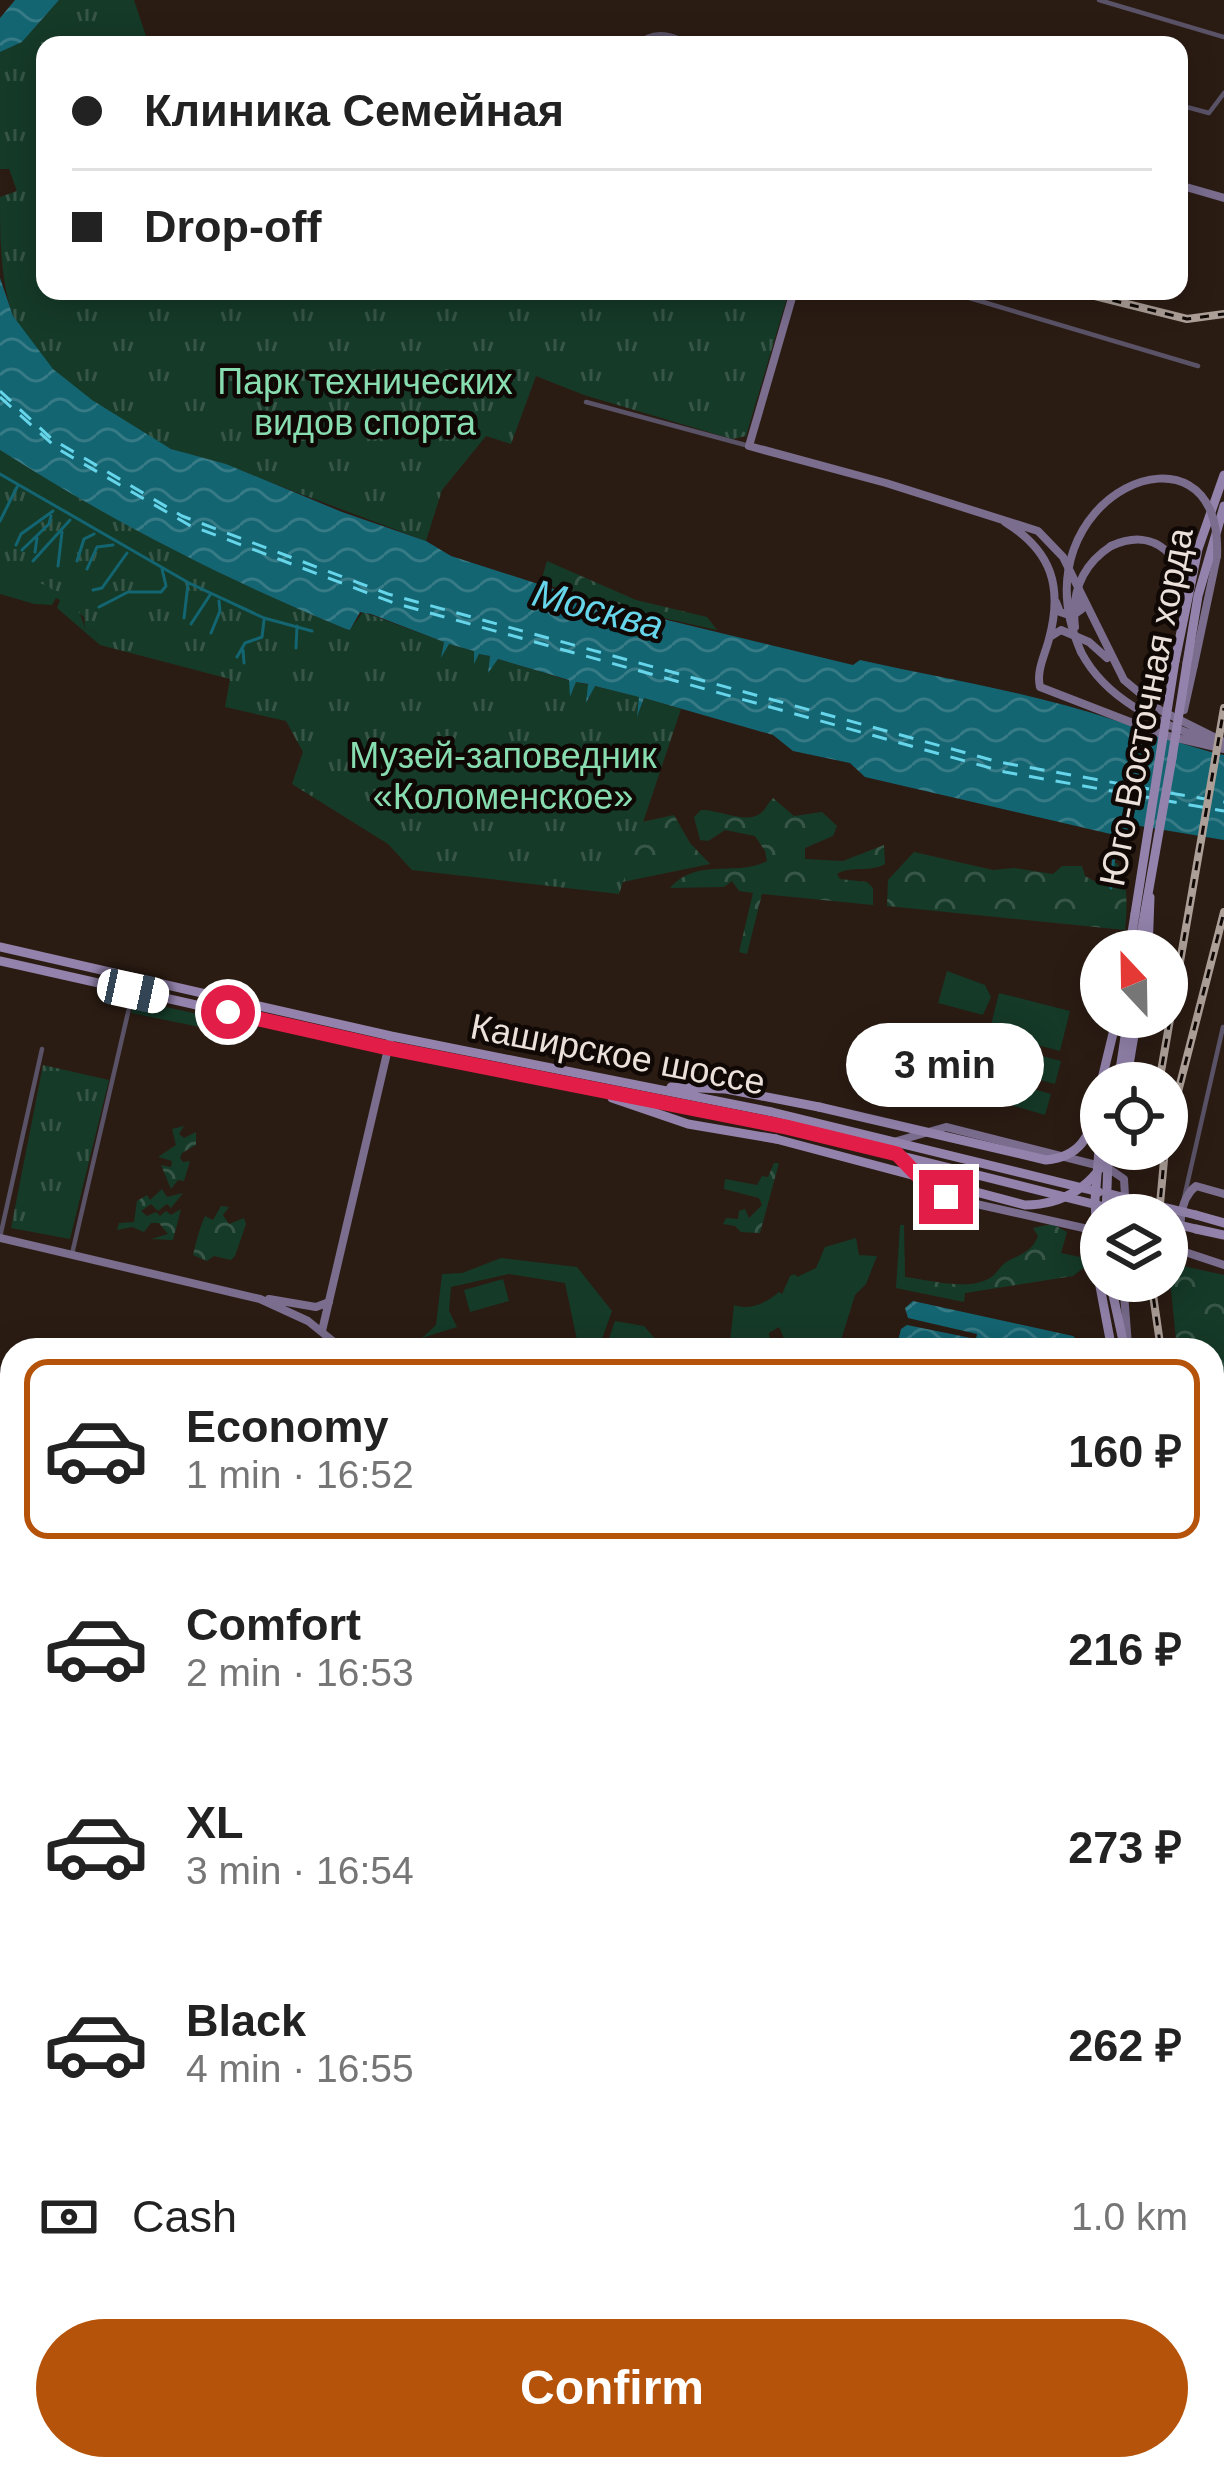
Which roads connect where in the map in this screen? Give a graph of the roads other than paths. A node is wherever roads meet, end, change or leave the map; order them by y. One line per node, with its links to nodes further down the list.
1 (1099, 0): 2 (street)
2 (1224, 37)
3 (1224, 93): 4 (street)
4 (1188, 108)
5 (1188, 188): 6 (main road)
6 (1224, 195)
7 (791, 300): 11 (main road)
8 (976, 300): 9 (street)
9 (1198, 367)
10 (586, 402): 11 (street)
11 (749, 446): 14 (main road)
12 (1224, 476): 17 (main road, Юго-Восточная хорда)
13 (1224, 506): 20 (main road, Юго-Восточная хорда)
14 (999, 518): 15 (main road); 16 (main road)
15 (1080, 593): 16 (main road); 21 (main road)
16 (1056, 600): 18 (main road)
17 (1181, 626): 19 (main road, bridge); 20 (main road, Юго-Восточная хорда)
18 (1049, 639): 21 (main road); 22 (main road)
19 (1081, 652): 20 (main road, bridge); 22 (main road)
20 (1185, 663): 23 (main road, Юго-Восточная хорда, bridge); 24 (main road, Юго-Восточная хорда, bridge)
21 (1116, 668): 22 (main road)
22 (1224, 746)
23 (1148, 880): 25 (main road, Юго-Восточная хорда, bridge); 26 (main road)
24 (1137, 930)
25 (1137, 930)
26 (1148, 930)
27 (0, 947): 31 (main road, Каширское шоссе)
28 (0, 961): 29 (main road, Каширское шоссе)
29 (133, 991): 31 (main road, Каширское шоссе); 55 (street)
30 (1223, 1027): 44 (street)
31 (389, 1042): 33 (main road, Каширское шоссе); 34 (main road, Каширское шоссе); 58 (main road)
32 (42, 1049): 53 (street)
33 (648, 1086): 36 (main road, Каширское шоссе); 37 (main road, bridge)
34 (584, 1088): 38 (main road, Каширское шоссе); 42 (main road, bridge)
35 (965, 1132): 36 (main road); 39 (main road); 43 (main road)
36 (896, 1141): 39 (main road, Каширское шоссе)
37 (1080, 1143)
38 (897, 1154): 40 (main road, Каширское шоссе); 47 (main road)
39 (958, 1155): 49 (main road, Каширское шоссе, bridge)
40 (956, 1169): 47 (main road); 48 (main road, Каширское шоссе)
41 (1097, 1170): 65 (main road, bridge)
42 (1099, 1170)
43 (1126, 1194)
44 (1185, 1194)
45 (1188, 1194): 46 (main road)
46 (1224, 1194)
47 (953, 1198): 50 (main road)
48 (1080, 1203)
49 (1224, 1223)
50 (1080, 1227)
51 (1188, 1227): 52 (main road, bridge)
52 (1224, 1235)
53 (0, 1238): 55 (main road)
54 (1188, 1253): 56 (main road)
55 (72, 1255): 57 (main road)
56 (1224, 1265)
57 (260, 1299): 58 (main road); 62 (main road)
58 (330, 1301): 61 (main road)
59 (1115, 1302): 66 (main road)
60 (1124, 1302): 67 (main road)
61 (326, 1318): 62 (main road); 63 (main road)
62 (308, 1321): 63 (main road)
63 (322, 1331): 64 (main road)
64 (330, 1338)
65 (1110, 1338)
66 (1124, 1338)
67 (1126, 1338)

